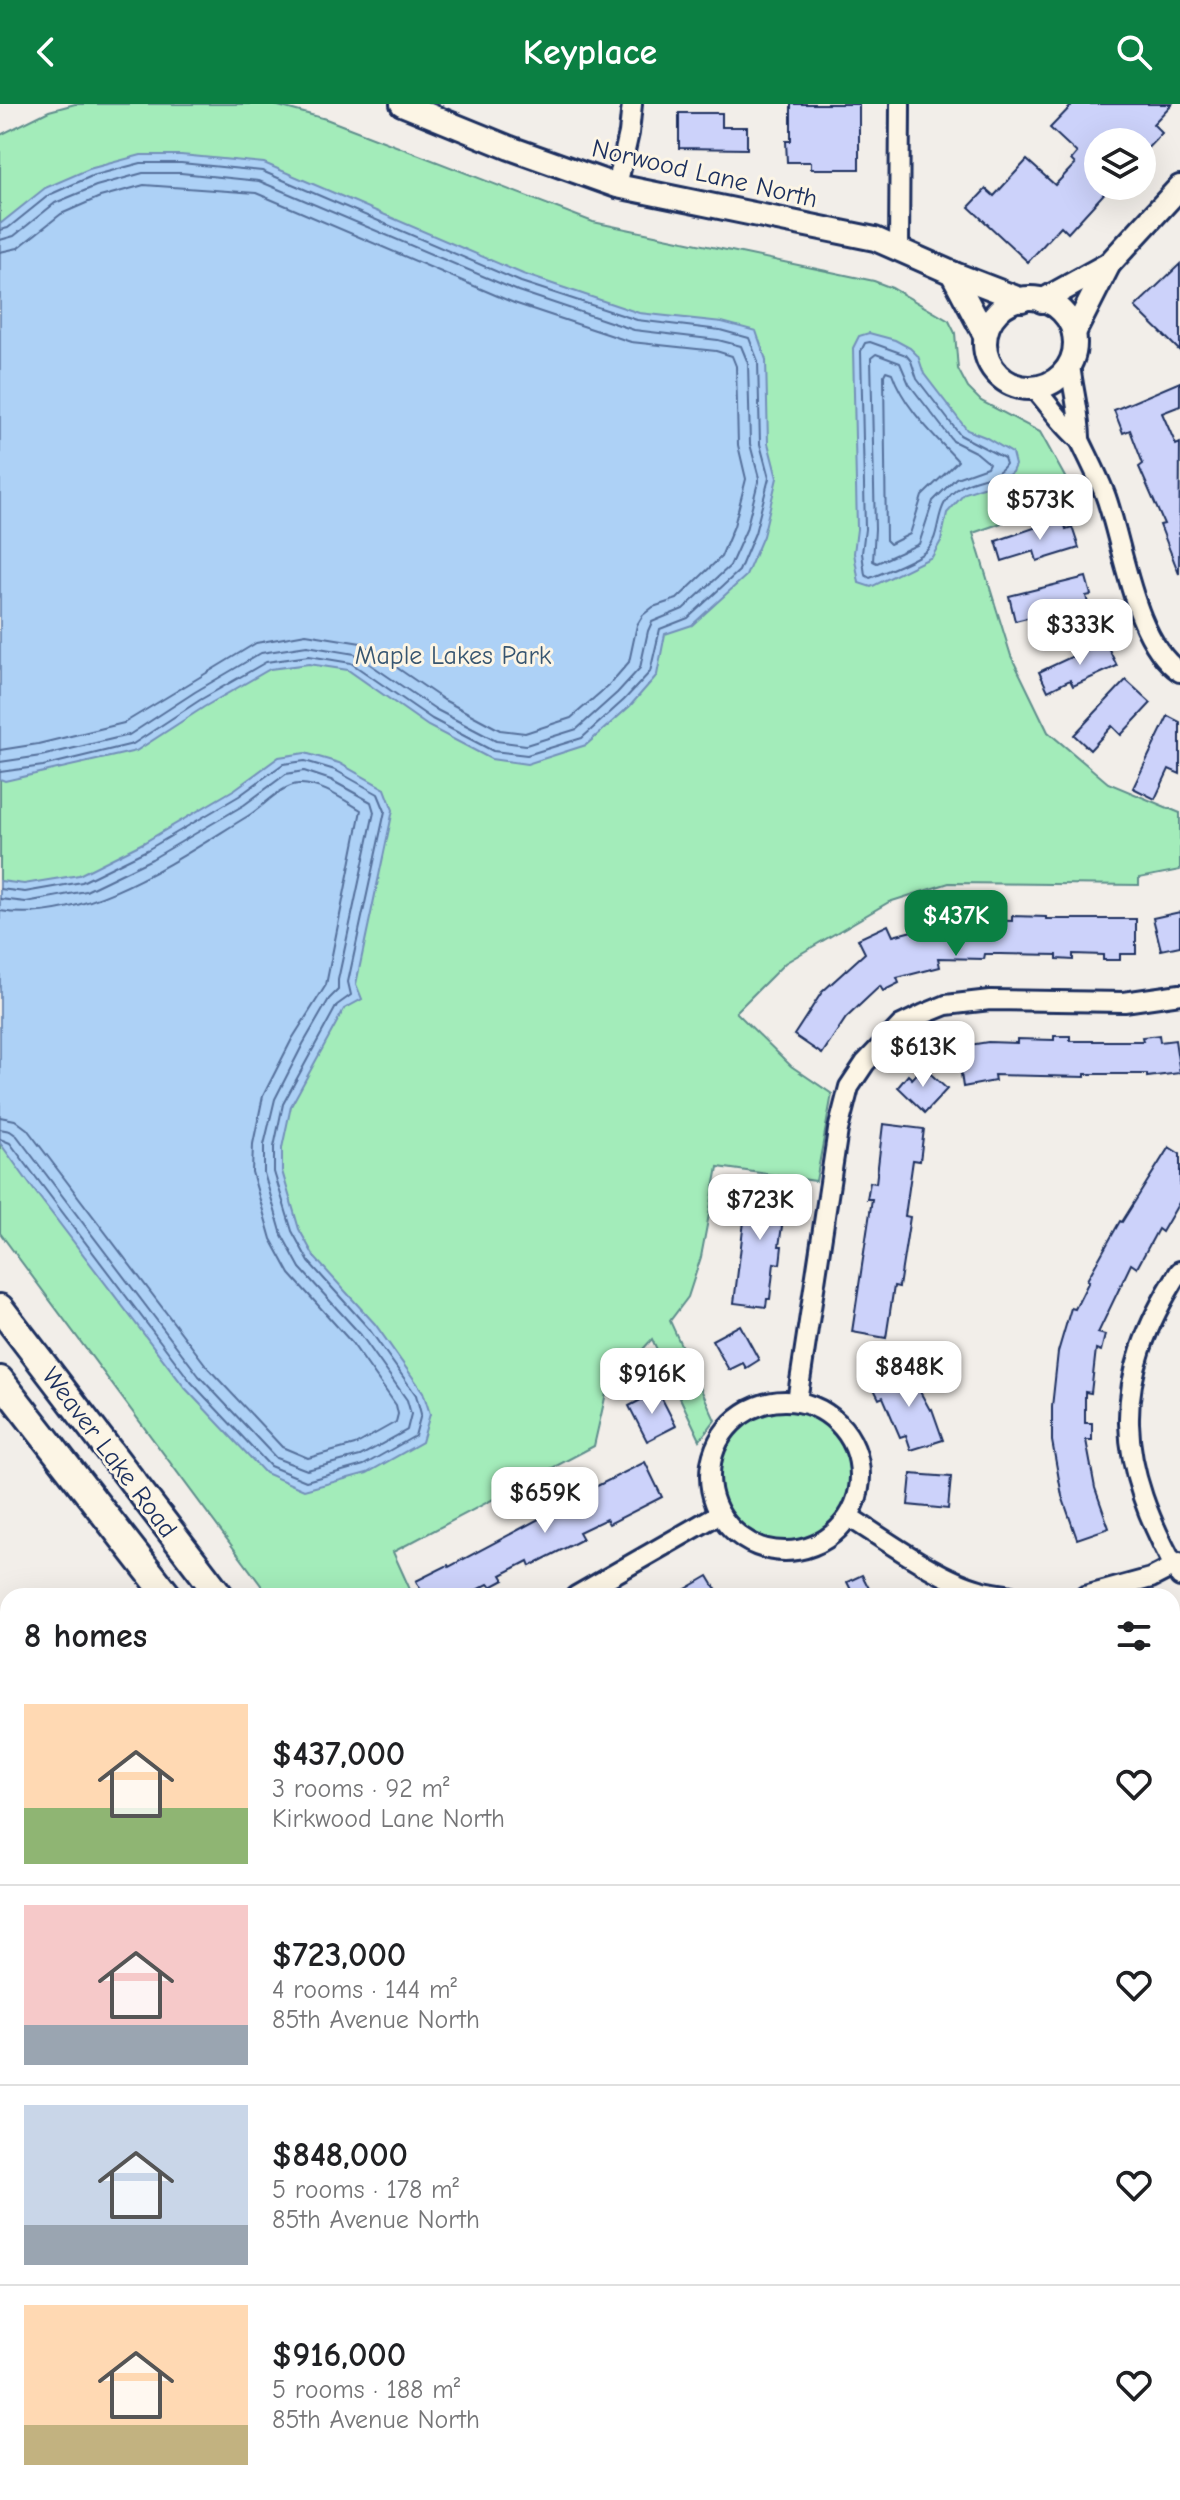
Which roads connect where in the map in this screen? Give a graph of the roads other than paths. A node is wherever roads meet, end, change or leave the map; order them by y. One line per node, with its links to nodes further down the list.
1 (402, 104): 4 (street, Norwood Lane North)
2 (632, 104): 5 (street)
3 (900, 104): 7 (street)
4 (441, 111): 5 (street, Norwood Lane North)
5 (617, 186): 7 (street, Norwood Lane North)
6 (1180, 187): 8 (street)
7 (899, 249): 9 (street, Norwood Lane North)
8 (1109, 264): 10 (street); 11 (street)
9 (952, 273): 10 (street, Norwood Lane North); 12 (street)
10 (1032, 300): 11 (street); 12 (street)
11 (1074, 333): 13 (street)
12 (985, 335): 14 (street)
13 (1070, 365): 14 (street); 15 (street)
14 (1035, 389): 15 (street)
15 (1080, 440): 16 (street)
16 (1180, 672)
17 (1180, 994): 21 (street)
18 (1180, 1271): 24 (street)
19 (0, 1308): 26 (main road, Weaver Lake Road)
20 (0, 1380): 25 (main road, Weaver Lake Road)
21 (797, 1401): 22 (street); 23 (street)
22 (719, 1514): 23 (street); 27 (street)
23 (849, 1517): 28 (street)
24 (1178, 1569): 29 (street)
25 (162, 1588)
26 (214, 1588)
27 (590, 1588)
28 (974, 1588)
29 (1114, 1588)

